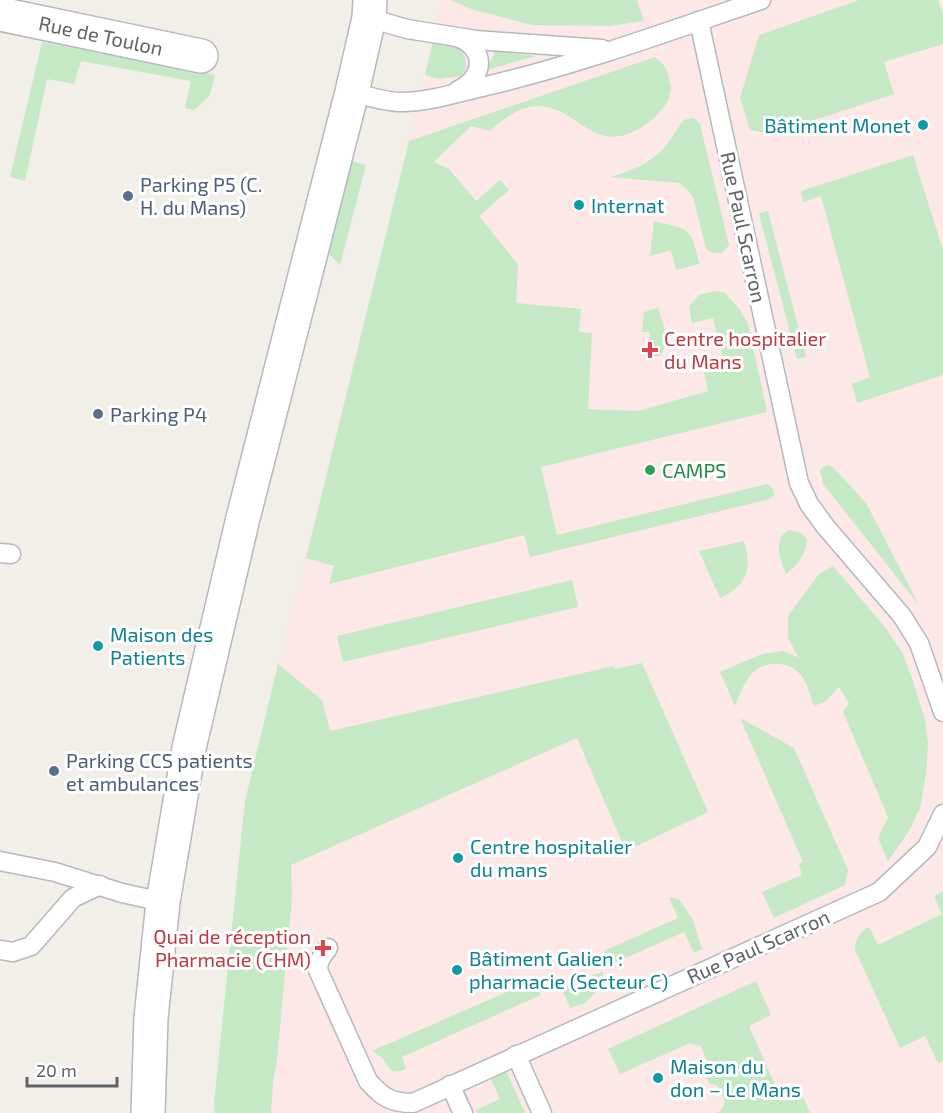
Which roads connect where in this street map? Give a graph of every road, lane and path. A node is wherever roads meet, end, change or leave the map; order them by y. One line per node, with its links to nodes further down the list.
1 (761, 0): 4 (lane)
2 (370, 9): 5 (lane); 8 (street)
3 (0, 14): 7 (street, Rue de Toulon)
4 (699, 21): 6 (lane); 10 (lane, Rue Paul Scarron)
5 (450, 36): 6 (lane); 9 (lane)
6 (613, 50): 9 (lane)
7 (201, 56)
8 (352, 92): 9 (lane); 14 (street)
9 (453, 94)
10 (943, 712)
11 (943, 814): 17 (lane, Rue Paul Scarron)
12 (0, 861): 13 (lane)
13 (100, 885): 14 (lane); 16 (lane)
14 (163, 902): 19 (street)
15 (328, 948): 18 (lane, Rue Paul Scarron)
16 (0, 950)
17 (516, 1055): 18 (lane, Rue Paul Scarron); 21 (lane)
18 (450, 1085): 20 (lane)
19 (148, 1113)
20 (463, 1113)
21 (542, 1113)

